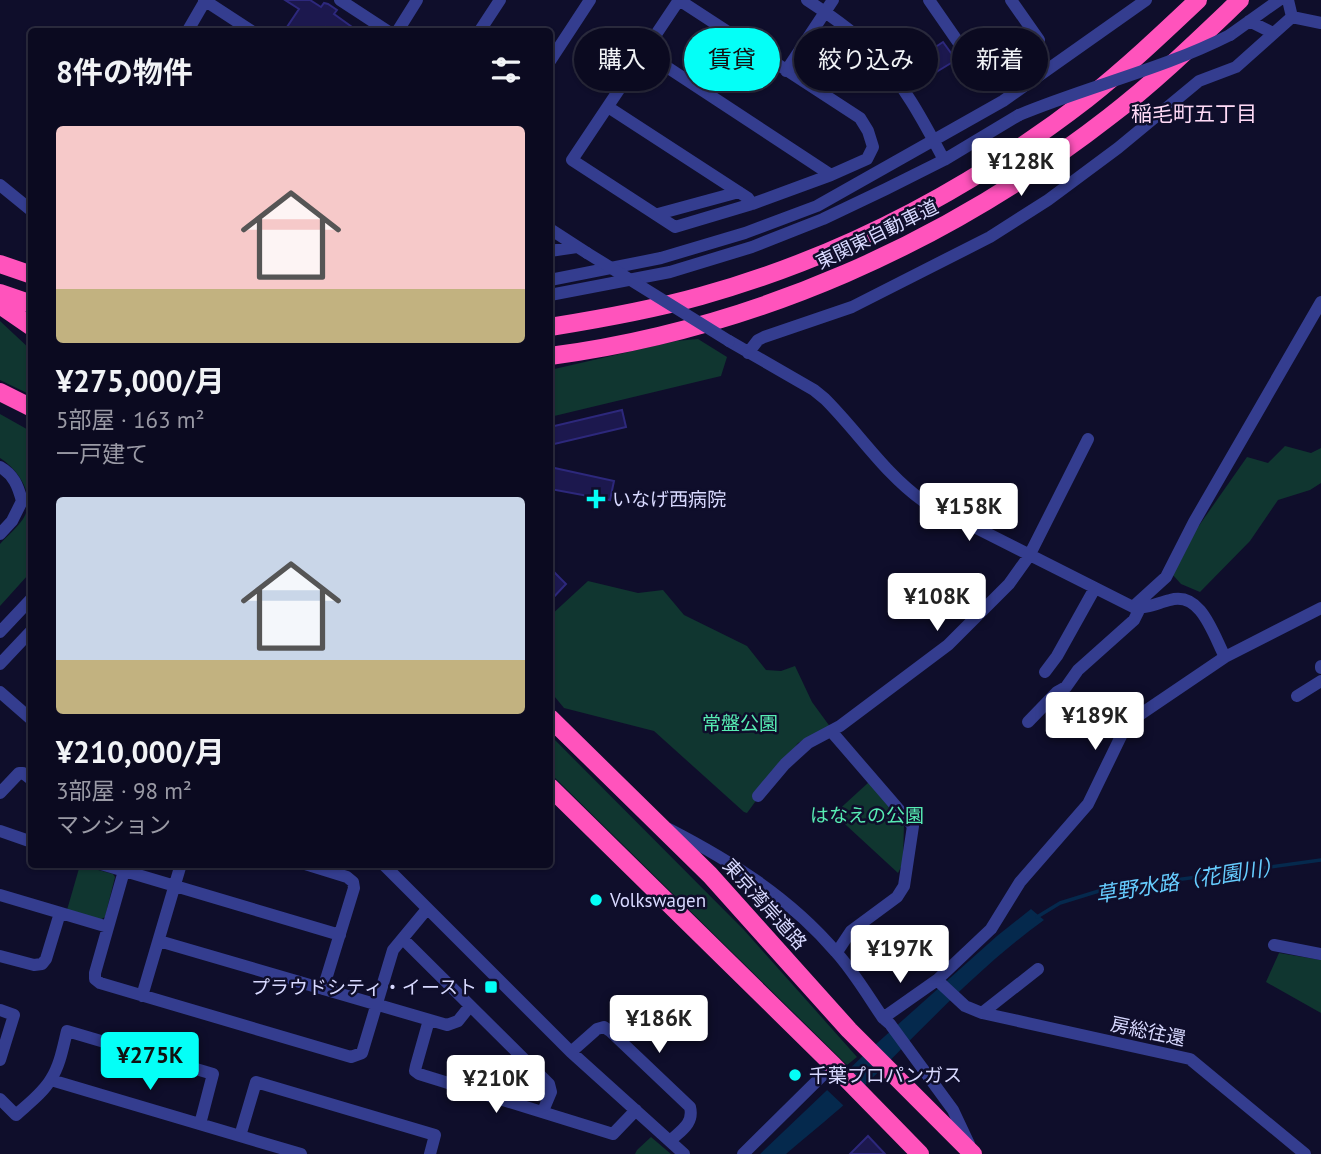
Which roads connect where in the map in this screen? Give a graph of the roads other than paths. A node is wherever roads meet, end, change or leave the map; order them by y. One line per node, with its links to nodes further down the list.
1 (205, 0): 20 (street); 21 (street)
2 (340, 0): 22 (street)
3 (417, 0): 23 (street)
4 (500, 0): 24 (street)
5 (590, 0): 27 (street)
6 (679, 0): 25 (street); 29 (street)
7 (807, 0): 16 (street)
8 (833, 0): 16 (street)
9 (929, 0): 10 (street)
10 (1011, 0)
11 (1146, 0): 32 (street)
12 (1198, 0): 52 (highway, 東関東自動車道)
13 (1240, 0): 54 (highway, 東関東自動車道)
14 (1279, 0): 18 (street)
15 (1289, 0): 17 (street)
16 (825, 12): 29 (street); 32 (street)
17 (1292, 17): 19 (street); 26 (street)
18 (1249, 21): 26 (street); 33 (street, bridge)
19 (1321, 23)
20 (189, 28)
21 (247, 28)
22 (382, 28)
23 (400, 28)
24 (482, 28)
25 (660, 28)
26 (1273, 33): 53 (street)
27 (553, 56)
28 (670, 69): 34 (street)
29 (786, 71): 34 (street)
30 (618, 91): 31 (street)
31 (608, 107): 36 (street); 39 (street)
32 (934, 141): 33 (street); 45 (street)
33 (944, 160): 47 (street)
34 (831, 175): 37 (street)
35 (0, 185): 38 (street)
36 (739, 192): 37 (street); 39 (street)
37 (752, 204): 39 (street)
38 (28, 208)
39 (658, 214)
40 (553, 231): 41 (street)
41 (582, 250): 42 (street); 53 (street, bridge)
42 (553, 251)
43 (0, 264): 44 (highway)
44 (28, 274)
45 (553, 279)
46 (0, 293): 49 (highway)
47 (553, 294)
48 (1321, 302): 63 (street)
49 (28, 303)
50 (0, 305): 51 (highway)
51 (28, 324)
52 (553, 326)
53 (748, 354): 60 (street)
54 (553, 355)
55 (0, 392): 56 (highway)
56 (28, 406)
57 (1088, 439): 60 (street)
58 (0, 467): 59 (street)
59 (0, 534)
60 (1029, 556): 61 (street); 76 (street)
61 (1095, 588): 63 (street); 69 (street)
62 (28, 602): 65 (street)
63 (1137, 607): 67 (street); 75 (street)
64 (1321, 608): 67 (street)
65 (0, 632)
66 (28, 634): 68 (street)
67 (1225, 657): 101 (street)
68 (0, 664)
69 (1045, 672)
70 (1321, 681): 72 (street)
71 (0, 692): 73 (street)
72 (1297, 696)
73 (28, 716)
74 (553, 721): 81 (highway, 東京湾岸道路)
75 (1028, 722)
76 (831, 731): 80 (street); 97 (street)
77 (28, 777): 79 (street)
78 (553, 789): 112 (highway)
79 (0, 793)
80 (758, 796)
81 (659, 824): 97 (street); 125 (highway, 東京湾岸道路)
82 (0, 831): 83 (street)
83 (28, 841)
84 (125, 868): 88 (street); 92 (street)
85 (180, 868): 88 (street)
86 (317, 868): 93 (street)
87 (387, 868): 90 (street)
88 (174, 886): 93 (street); 95 (street)
89 (0, 895): 91 (street)
90 (427, 909): 94 (street); 110 (street)
91 (60, 913): 92 (street); 99 (street)
92 (108, 927): 103 (street)
93 (340, 934): 102 (street)
94 (403, 939): 104 (street); 105 (street)
95 (159, 941): 102 (street); 103 (street)
96 (1274, 945): 98 (street)
97 (837, 952): 109 (street)
98 (1321, 954)
99 (0, 956)
100 (1038, 969): 107 (street)
101 (939, 982): 107 (street, 房総往還); 109 (street)
102 (323, 989): 104 (street)
103 (142, 996): 104 (street)
104 (377, 1005): 108 (street)
105 (470, 1006): 108 (street); 116 (street)
106 (0, 1010): 111 (street)
107 (982, 1013): 126 (street, 房総往還)
108 (429, 1020): 116 (street)
109 (886, 1021): 125 (street)
110 (571, 1052): 115 (street); 119 (street)
111 (0, 1060)
112 (839, 1072): 123 (street); 124 (highway)
113 (51, 1080): 114 (street); 117 (street); 117 (street)
114 (0, 1099)
115 (636, 1110): 116 (street); 119 (street)
116 (543, 1111)
117 (200, 1124): 118 (street)
118 (240, 1136): 120 (street); 121 (street)
119 (671, 1140): 122 (street)
120 (301, 1154)
121 (430, 1154)
122 (684, 1154)
123 (743, 1154)
124 (919, 1154)
125 (973, 1154)
126 (1305, 1154)

